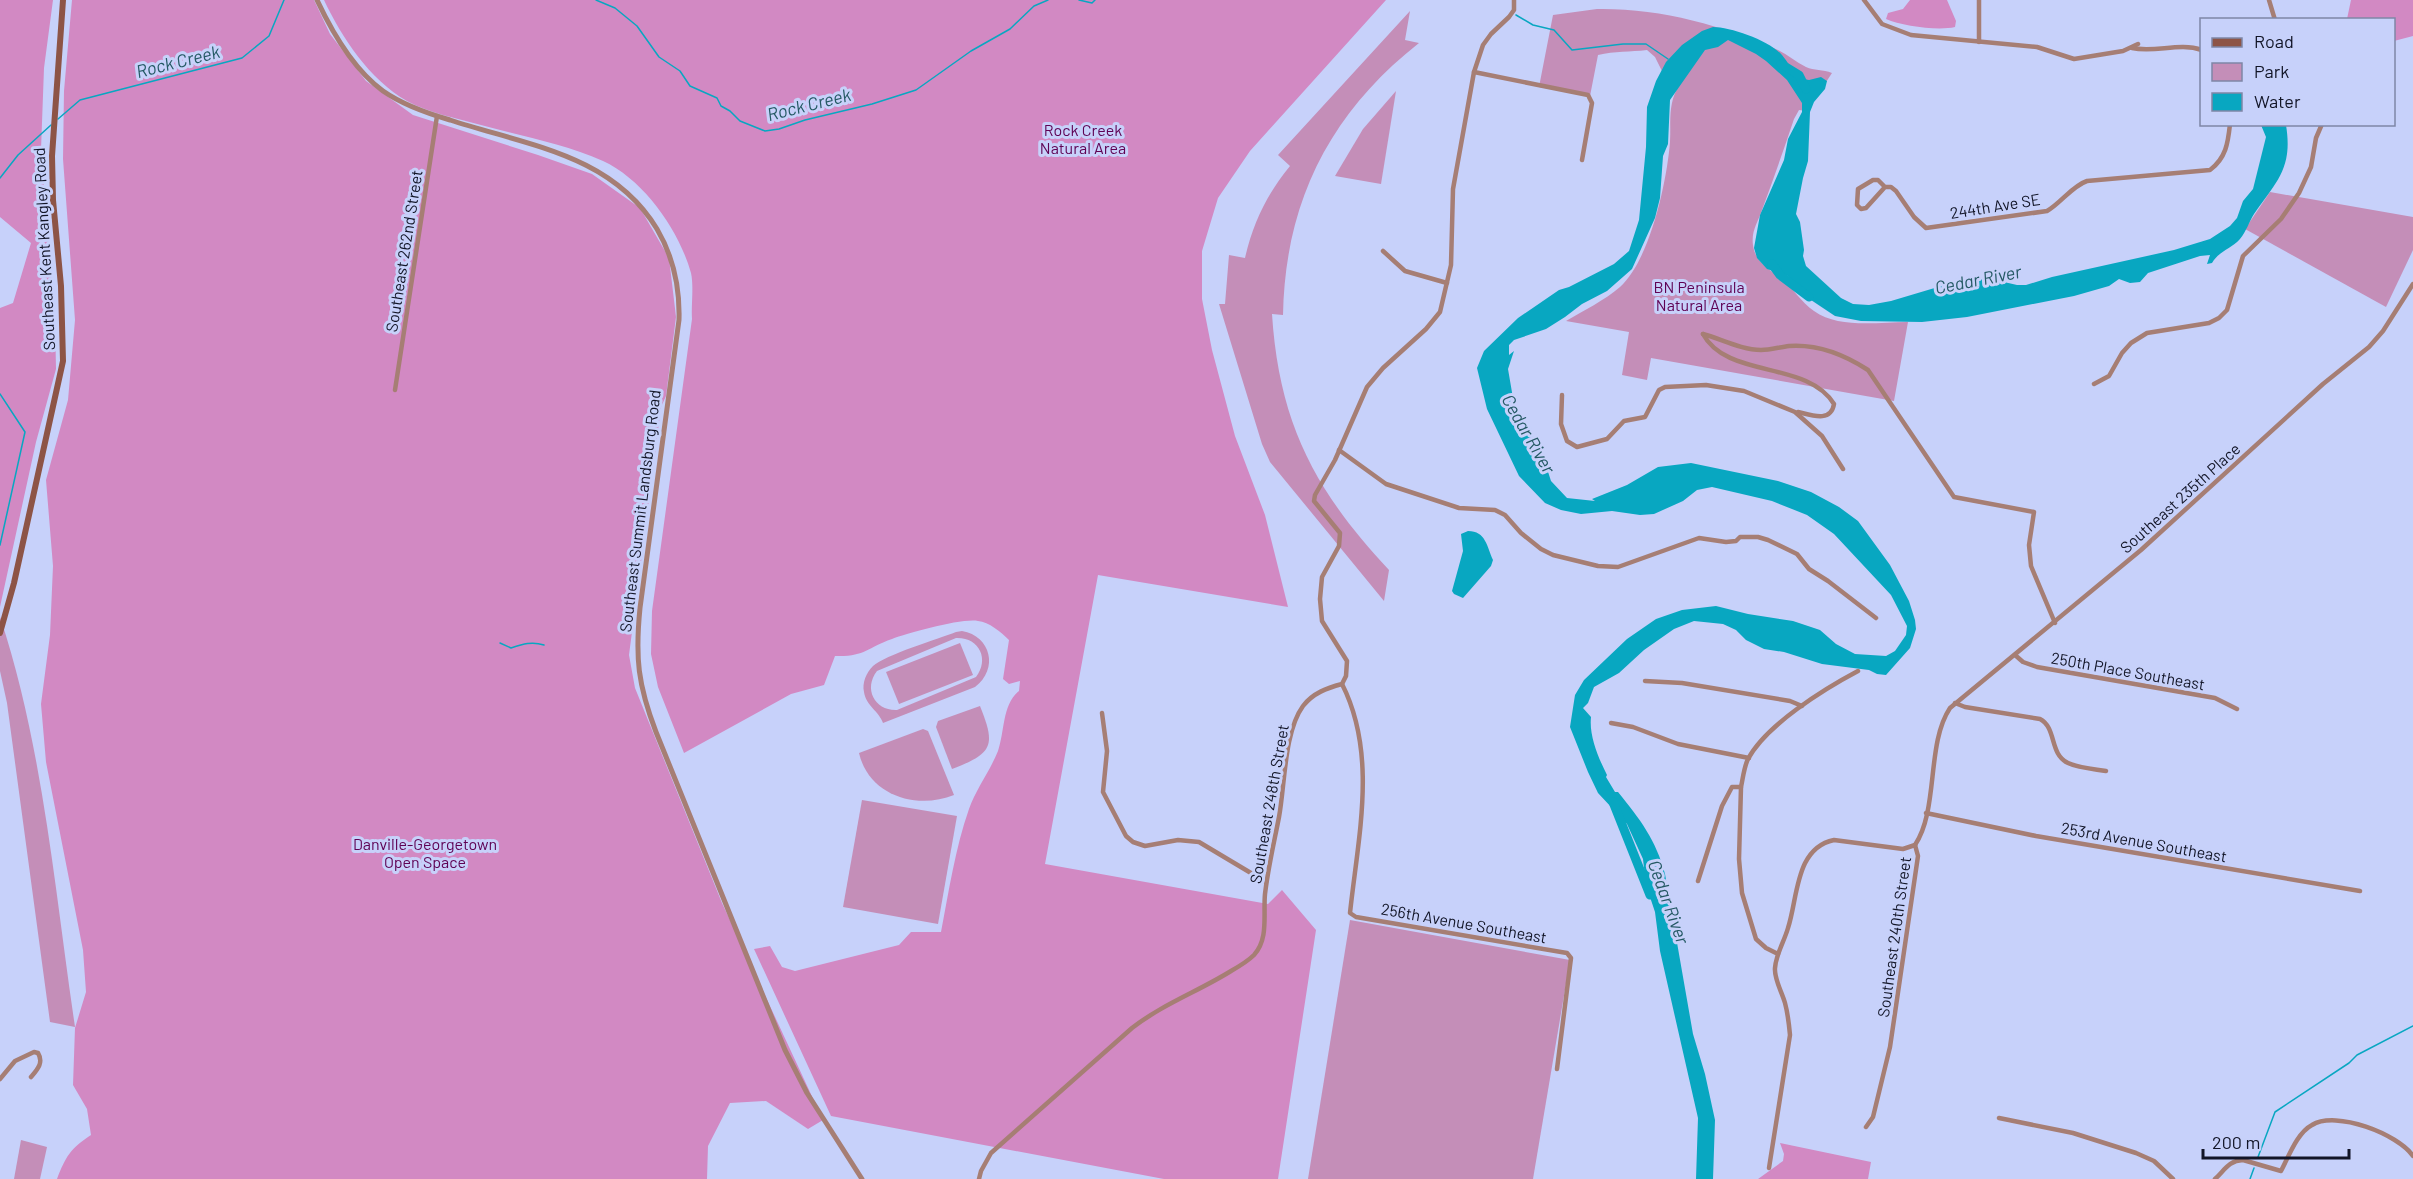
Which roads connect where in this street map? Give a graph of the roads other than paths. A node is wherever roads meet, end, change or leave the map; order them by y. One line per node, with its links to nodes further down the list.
1 (63, 0): 29 (main road, Southeast Kent Kangley Road)
2 (317, 0): 13 (street, Southeast Summit Landsburg Road)
3 (1514, 0): 12 (street)
4 (1864, 0): 8 (street)
5 (1979, 0): 8 (street)
6 (2269, 0): 7 (street)
7 (2274, 18)
8 (1979, 42): 10 (street)
9 (2138, 44): 10 (street)
10 (2132, 48): 11 (street)
11 (2200, 49)
12 (1474, 72): 16 (street); 19 (street)
13 (437, 116): 22 (street, Southeast 262nd Street); 57 (street, Southeast Summit Landsburg Road)
14 (2230, 126): 17 (street, 244th Ave SE)
15 (2321, 126): 21 (street)
16 (1582, 160)
17 (1885, 187): 17 (street)
18 (1383, 251): 19 (street)
19 (1447, 284): 25 (street)
20 (2413, 284): 28 (street, Southeast 235th Place)
21 (2094, 384)
22 (395, 390)
23 (1562, 395): 24 (street)
24 (1795, 412): 26 (street); 28 (street)
25 (1339, 450): 27 (street); 33 (street)
26 (1843, 469)
27 (1876, 618)
28 (2055, 622): 30 (street, Southeast 235th Place)
29 (0, 633)
30 (2015, 655): 34 (street, Southeast 235th Place); 36 (street, 250th Place Southeast)
31 (1858, 671): 35 (street)
32 (1645, 681): 35 (street)
33 (1342, 684): 46 (street, Southeast 248th Street); 49 (street, 256th Avenue Southeast)
34 (1955, 703): 38 (street, Southeast 235th Place); 41 (street)
35 (1802, 706): 40 (street)
36 (2238, 709)
37 (1102, 712): 46 (street)
38 (1945, 715): 43 (street, Southeast 240th Street)
39 (1611, 723): 40 (street)
40 (1749, 758): 42 (street)
41 (2106, 771)
42 (1741, 787): 45 (street); 48 (street)
43 (1926, 813): 44 (street, Southeast 240th Street); 47 (street, 253rd Avenue Southeast)
44 (1915, 845): 48 (street); 53 (street, Southeast 240th Street)
45 (1698, 881)
46 (1266, 882): 58 (street, Southeast 248th Street)
47 (2360, 891)
48 (1778, 954): 55 (street)
49 (1557, 1069)
50 (31, 1077): 51 (street)
51 (0, 1079)
52 (1999, 1118): 59 (street)
53 (1866, 1127)
54 (2413, 1156): 56 (street)
55 (1769, 1168)
56 (2281, 1171): 60 (street); 61 (street)
57 (862, 1179)
58 (980, 1179)
59 (2173, 1179)
60 (2215, 1179)
61 (2277, 1179)

